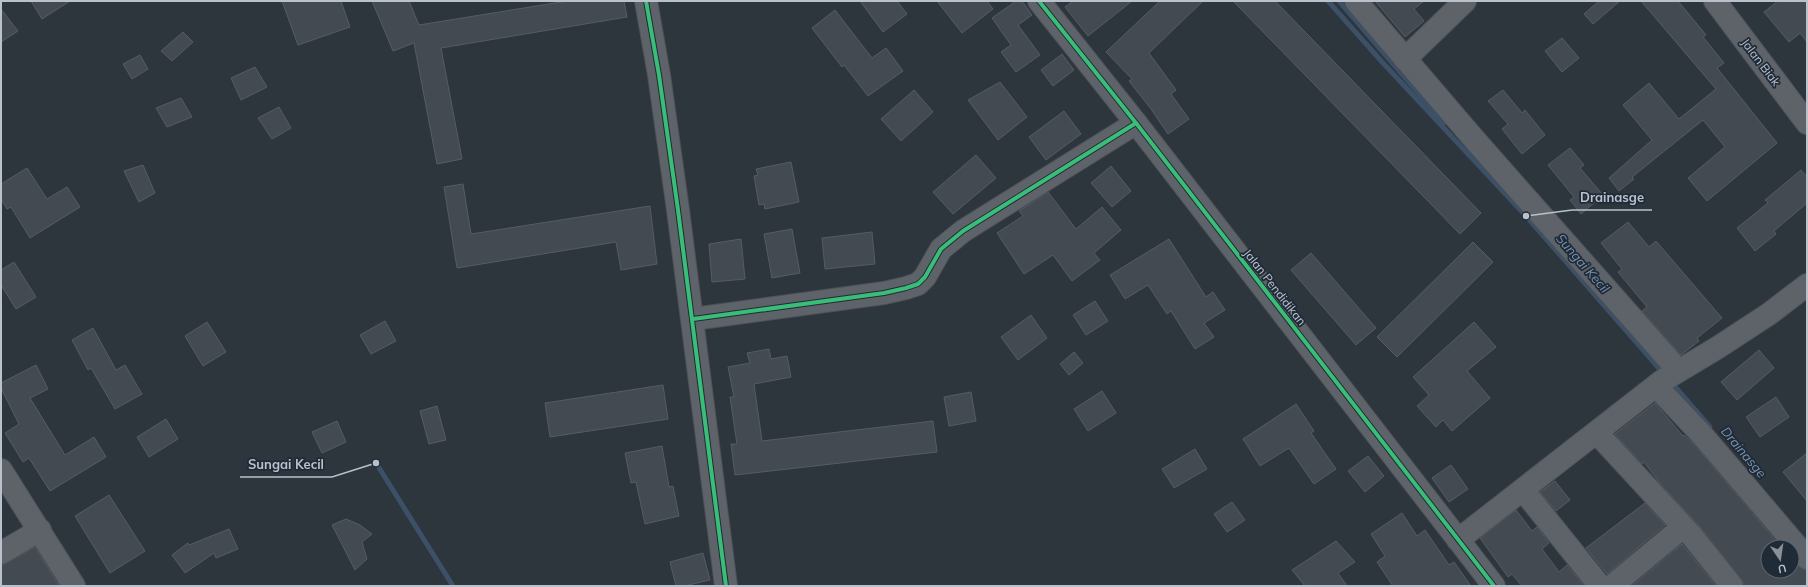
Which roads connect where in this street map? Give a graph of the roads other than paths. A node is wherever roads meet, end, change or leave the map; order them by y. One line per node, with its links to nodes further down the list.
1 (646, 1): 10 (street)
2 (1039, 1): 7 (street, Jalan Pendidikan)
3 (1356, 1): 6 (street)
4 (1465, 1): 6 (street)
5 (1715, 1): 8 (street, Jalan Biak)
6 (1405, 59): 11 (street)
7 (1136, 123): 10 (street); 17 (street, Jalan Pendidikan)
8 (1807, 123)
9 (1807, 286): 11 (street)
10 (693, 319): 22 (street)
11 (1666, 378): 12 (street); 19 (street)
12 (1597, 432): 14 (street); 15 (street)
13 (1, 470): 16 (street)
14 (1522, 490): 17 (street); 24 (street)
15 (1683, 527): 20 (street); 25 (street)
16 (40, 530): 18 (street); 21 (street)
17 (1458, 540): 23 (street, Jalan Pendidikan)
18 (1, 553)
19 (1807, 558)
20 (1730, 585)
21 (74, 586)
22 (726, 586)
23 (1494, 586)
24 (1600, 586)
25 (1612, 586)

